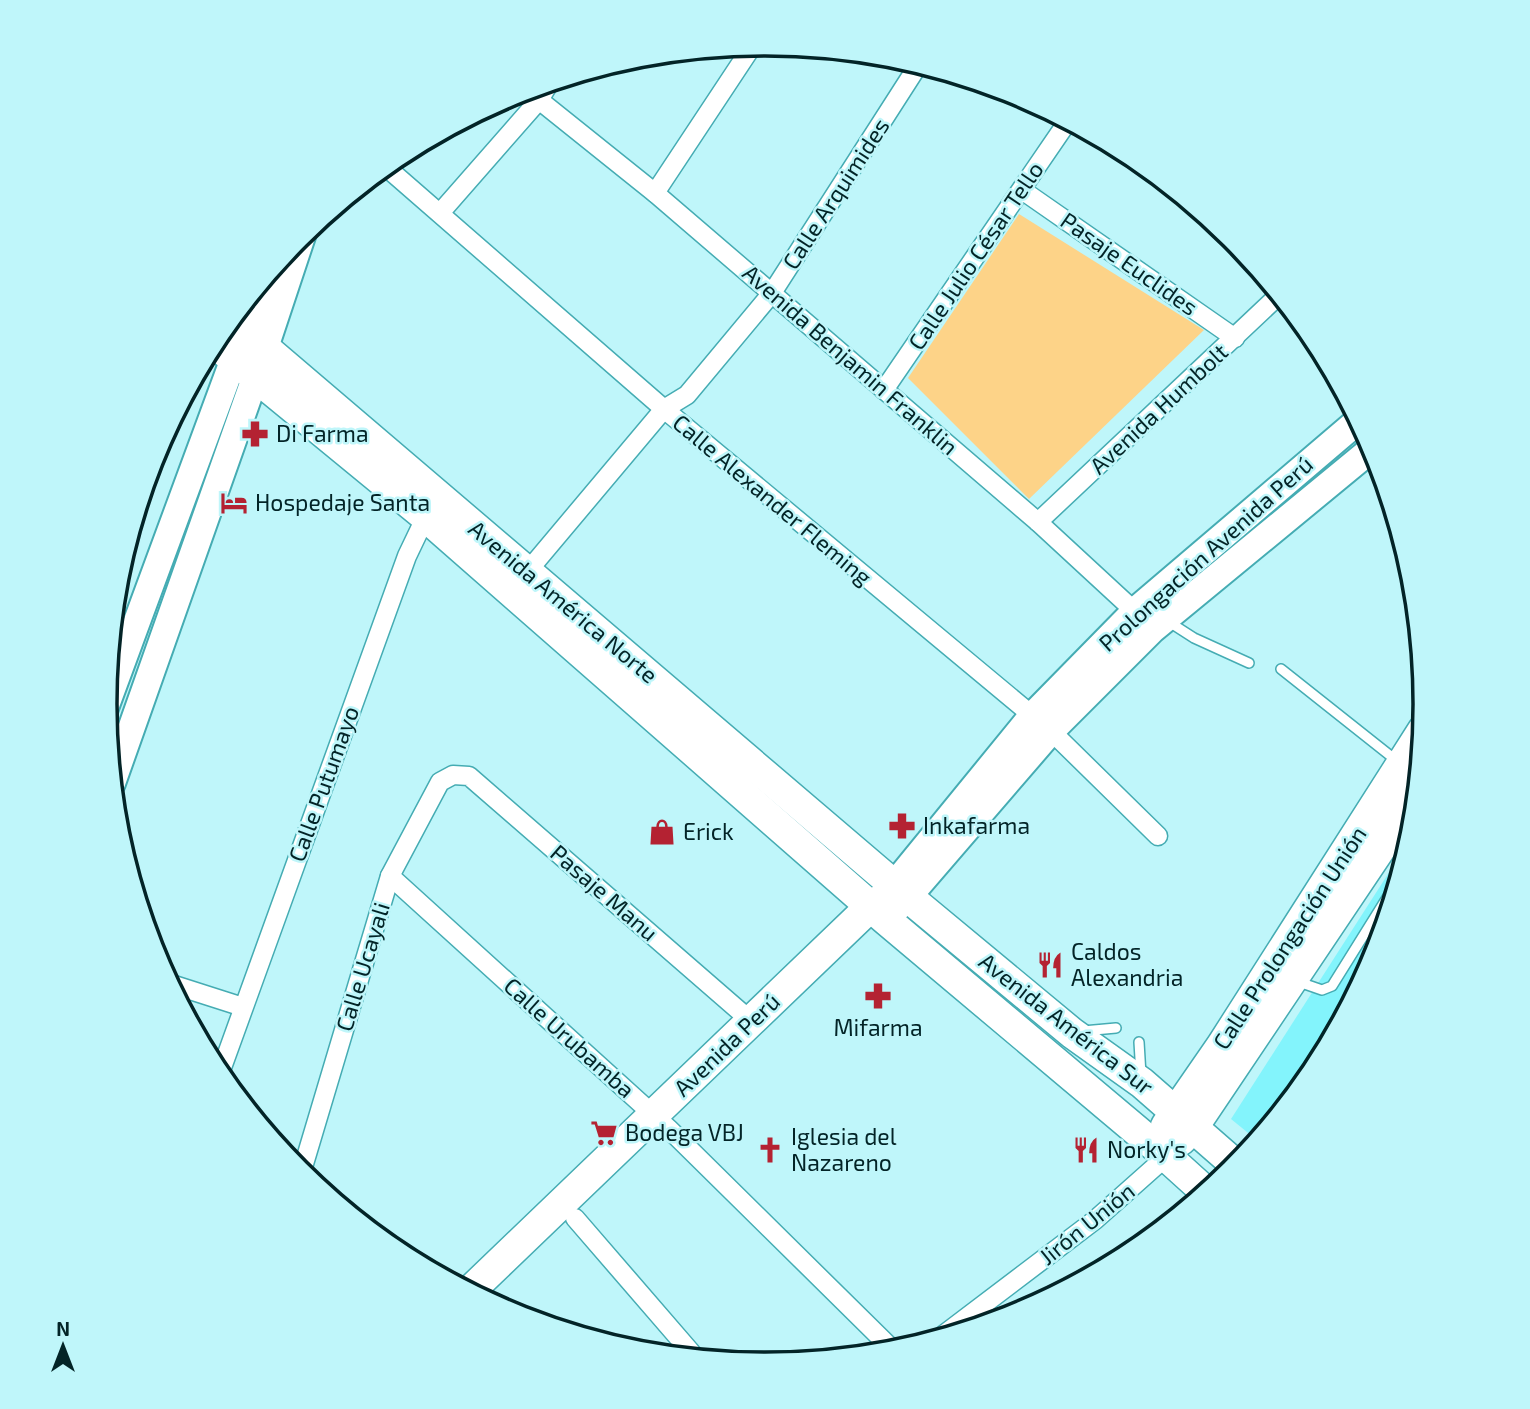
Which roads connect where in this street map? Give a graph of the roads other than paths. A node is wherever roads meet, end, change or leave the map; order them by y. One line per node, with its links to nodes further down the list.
1 (745, 56): 8 (street)
2 (913, 73): 11 (street, Calle Arquimides)
3 (542, 96): 4 (street)
4 (539, 100): 8 (street, Avenida Benjamin Franklin); 9 (street)
5 (1063, 129): 7 (street, Calle Julio César Tello)
6 (393, 173): 9 (street, Calle Alexander Fleming)
7 (1022, 190): 15 (street, Pasaje Euclides); 17 (street, Calle Julio César Tello)
8 (656, 193): 11 (street, Avenida Benjamin Franklin)
9 (440, 213): 18 (street, Calle Alexander Fleming)
10 (280, 273): 14 (street)
11 (772, 293): 17 (street, Avenida Benjamin Franklin); 18 (street, Calle Arquimides)
12 (1272, 302): 15 (street, Avenida Humbolt)
13 (256, 304): 14 (street)
14 (247, 333): 16 (street); 21 (main road, Avenida América Norte)
15 (1236, 338): 22 (street, Avenida Humbolt)
16 (234, 360): 21 (main road, Avenida América Norte); 27 (street); 29 (street)
17 (884, 390): 22 (street, Avenida Benjamin Franklin)
18 (664, 409): 23 (street, Calle Arquimides); 28 (street, Calle Alexander Fleming)
19 (1351, 427): 24 (street, Prolongación Avenida Perú)
20 (1364, 455): 24 (street, Prolongación Avenida Perú)
21 (432, 506): 23 (main road, Avenida América Norte); 38 (main road, Avenida América Norte); 41 (street, Calle Putumayo)
22 (1038, 522): 24 (street, Avenida Benjamin Franklin)
23 (527, 572): 36 (main road, Avenida América Norte)
24 (1151, 620): 25 (lane); 28 (street, Prolongación Avenida Perú)
25 (1249, 663)
26 (1281, 669): 31 (lane)
27 (118, 674)
28 (1041, 724): 34 (street, Calle Alexander Fleming); 36 (street, Prolongación Avenida Perú)
29 (118, 738)
30 (1412, 747): 31 (main road, Calle Prolongación Unión)
31 (1401, 764): 48 (main road, Calle Prolongación Unión)
32 (453, 775): 35 (street, Calle Ucayali); 42 (street, Pasaje Manu)
33 (1404, 814): 39 (main road, Calle Prolongación Unión)
34 (1158, 836)
35 (390, 876): 49 (street, Calle Urubamba); 52 (street, Calle Ucayali)
36 (901, 891): 38 (street, Avenida Perú); 44 (main road, Avenida América Sur)
37 (1380, 909): 39 (lane)
38 (878, 913): 42 (main road, Avenida Perú); 49 (main road, Avenida Perú); 50 (main road, Avenida América Sur)
39 (1293, 980): 48 (main road, Calle Prolongación Unión)
40 (181, 987): 41 (street)
41 (243, 1007): 46 (street, Calle Putumayo)
42 (751, 1021): 49 (main road, Avenida Perú)
43 (1116, 1028): 44 (lane)
44 (1072, 1033): 47 (main road, Avenida América Sur)
45 (1139, 1042): 47 (lane)
46 (224, 1062)
47 (1142, 1083): 48 (main road, Avenida América Sur)
48 (1185, 1119): 50 (main road, Calle Prolongación Unión); 51 (main road, Avenida América Sur)
49 (661, 1122): 54 (main road, Avenida Perú); 55 (main road, Avenida Perú); 58 (street, Calle Urubamba)
50 (1161, 1151): 53 (main road, Avenida América Sur); 57 (street, Jirón Unión)
51 (1228, 1158)
52 (305, 1162)
53 (1199, 1186)
54 (575, 1218): 56 (main road, Avenida Perú); 59 (street)
55 (477, 1285)
56 (496, 1294)
57 (959, 1323)
58 (885, 1342)
59 (686, 1348)

